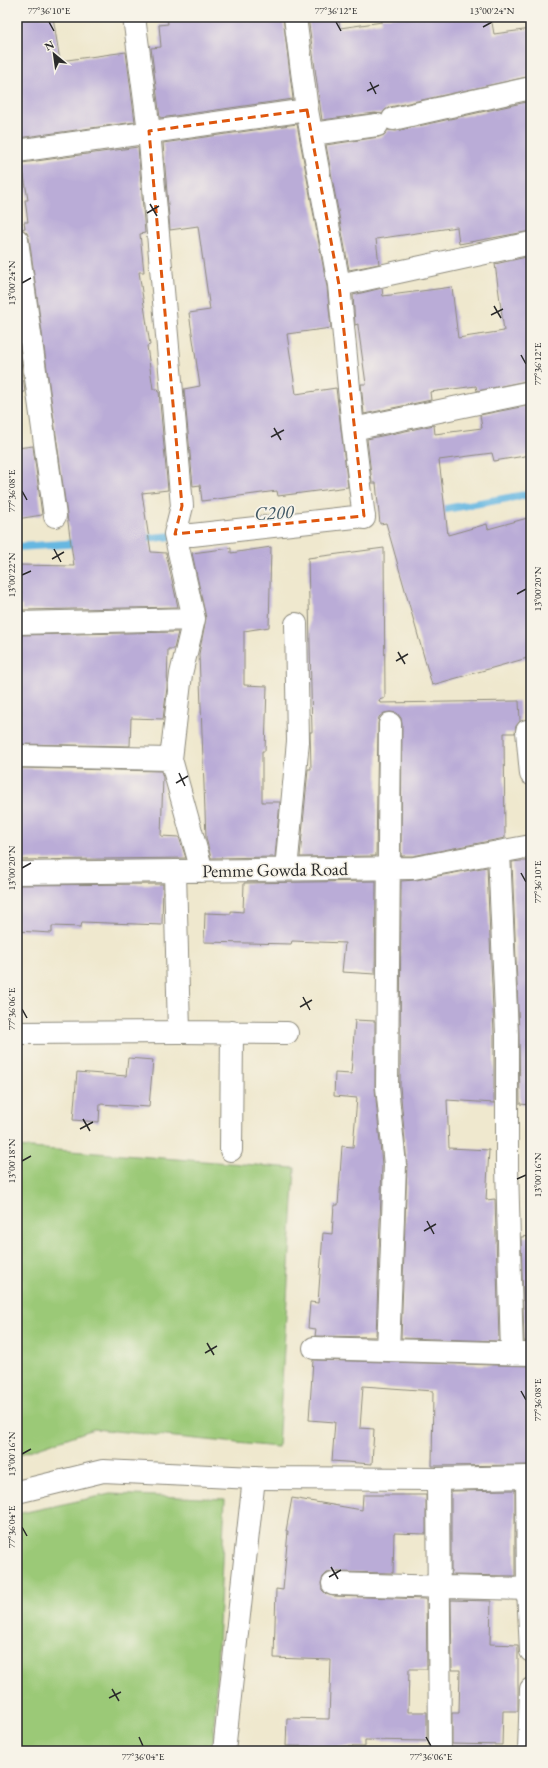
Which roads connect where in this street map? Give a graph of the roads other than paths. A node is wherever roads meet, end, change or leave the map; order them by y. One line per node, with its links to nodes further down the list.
1 (134, 17): 5 (street)
2 (295, 17): 4 (street)
3 (531, 88): 6 (street)
4 (307, 110): 5 (street); 6 (street)
5 (149, 131): 7 (street); 15 (street)
6 (312, 134): 11 (street)
7 (17, 151)
8 (17, 240): 10 (street)
9 (531, 243): 11 (street)
10 (19, 275): 14 (street)
11 (339, 284): 13 (street)
12 (531, 392): 13 (street)
13 (352, 429): 15 (street)
14 (55, 516)
15 (176, 541): 16 (street)
16 (194, 619): 17 (street); 22 (street)
17 (17, 623)
18 (296, 624): 27 (street)
19 (390, 724): 26 (street)
20 (527, 731): 23 (street)
21 (17, 756): 22 (street)
22 (171, 759): 29 (street)
23 (531, 774)
24 (531, 846): 25 (street, Pemme Gowda Road)
25 (499, 852): 26 (street, Pemme Gowda Road); 38 (street)
26 (388, 869): 27 (street, Pemme Gowda Road); 37 (street)
27 (286, 870): 29 (street, Pemme Gowda Road)
28 (175, 871): 29 (street, Pemme Gowda Road); 30 (street, Pemme Gowda Road); 31 (street)
29 (202, 871)
30 (17, 873)
31 (179, 1032): 32 (street); 33 (street)
32 (232, 1032): 34 (street); 35 (street)
33 (17, 1033)
34 (288, 1033)
35 (231, 1150)
36 (314, 1348): 37 (street)
37 (388, 1350): 38 (street)
38 (522, 1354)
39 (529, 1477): 41 (street); 45 (street)
40 (254, 1478): 41 (street); 42 (street); 48 (street)
41 (438, 1479): 44 (street)
42 (17, 1492)
43 (333, 1584): 44 (street)
44 (438, 1588): 45 (street); 49 (street)
45 (528, 1589): 46 (street)
46 (531, 1651)
47 (531, 1689): 50 (street)
48 (224, 1751)
49 (440, 1751)
50 (529, 1751)

